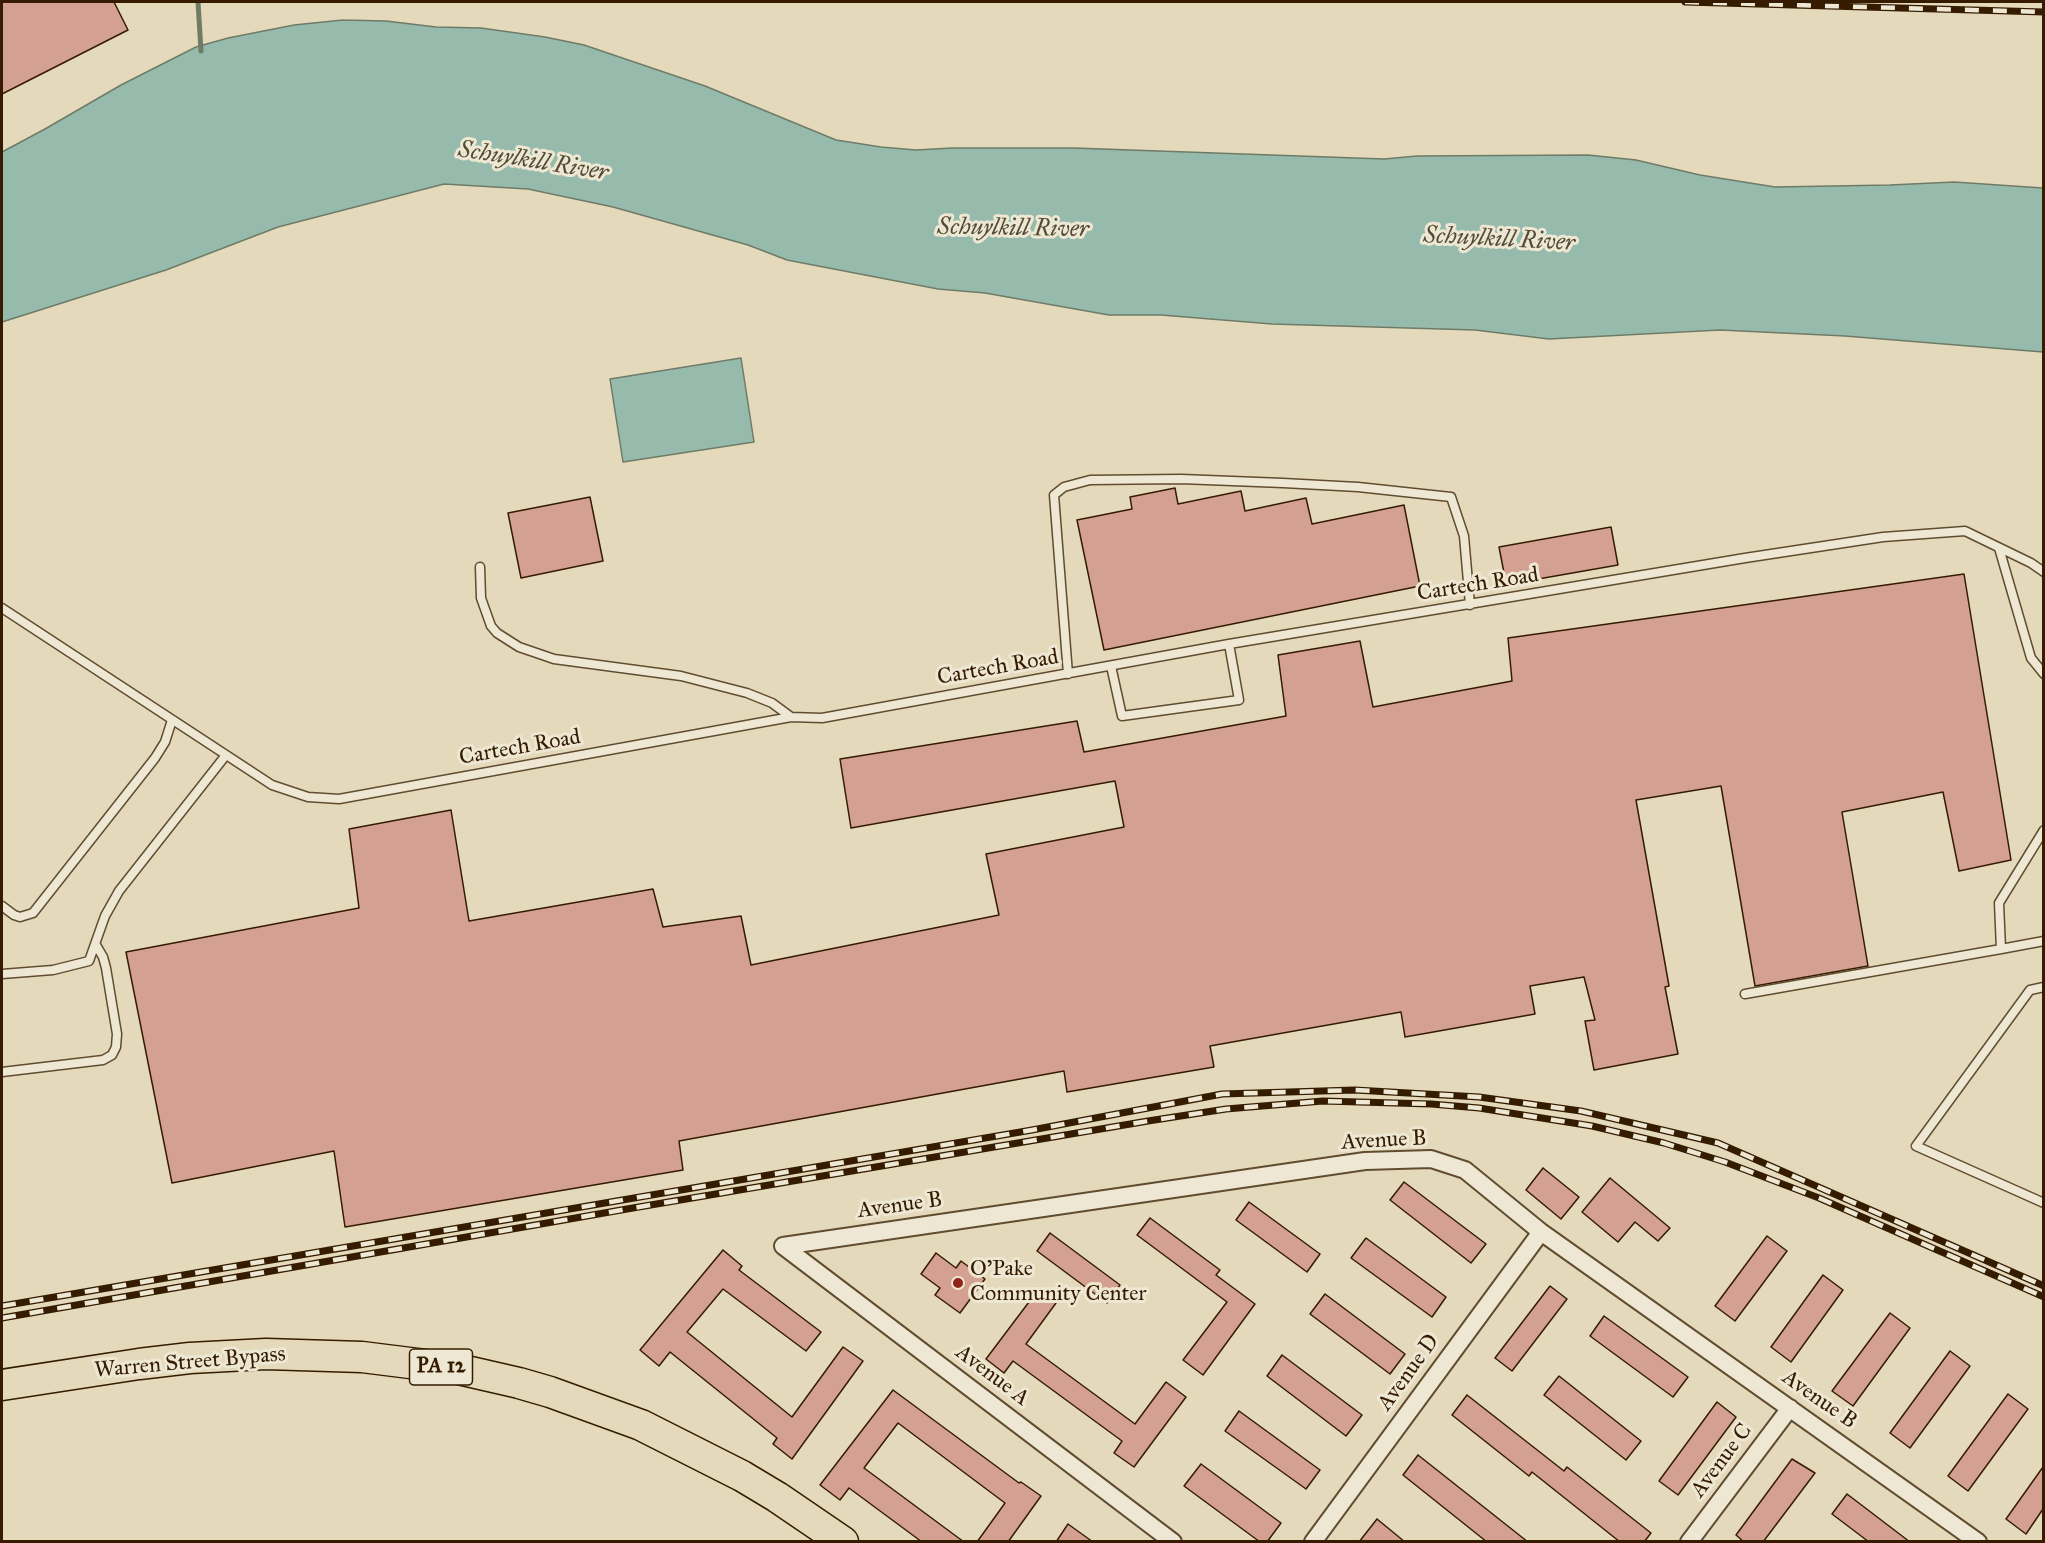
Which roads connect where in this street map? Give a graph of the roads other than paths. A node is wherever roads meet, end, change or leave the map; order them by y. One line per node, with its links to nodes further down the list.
1 (2000, 548): 3 (lane, Cartech Road); 4 (lane, Cartech Road); 9 (lane)
2 (480, 567): 10 (lane)
3 (2043, 572)
4 (1470, 605): 6 (lane, Cartech Road); 8 (lane)
5 (2, 608): 11 (lane, Cartech Road)
6 (1229, 644): 7 (lane, Cartech Road); 7 (lane)
7 (1111, 666): 8 (lane, Cartech Road)
8 (1068, 674): 10 (lane, Cartech Road)
9 (2043, 674)
10 (791, 717): 12 (lane, Cartech Road)
11 (172, 720): 12 (lane, Cartech Road); 14 (lane)
12 (226, 755): 16 (lane)
13 (2043, 830): 17 (lane)
14 (2, 906)
15 (2043, 941): 17 (lane)
16 (96, 945): 18 (lane); 21 (lane)
17 (2001, 949): 20 (lane)
18 (2, 974)
19 (2043, 987): 22 (lane)
20 (1745, 994)
21 (2, 1072)
22 (2043, 1203)
23 (1542, 1232): 24 (street, Avenue B); 27 (street, Avenue B); 31 (street, Avenue D)
24 (783, 1246): 30 (street, Avenue A)
25 (2, 1385): 29 (highway, Warren Street Bypass / PA 12)
26 (2, 1407): 28 (highway, Warren Street Bypass / PA 12)
27 (1790, 1408): 32 (street, Avenue C); 33 (street, Avenue B)
28 (807, 1542)
29 (843, 1542)
30 (1173, 1542)
31 (1313, 1542)
32 (1689, 1542)
33 (1978, 1542)

